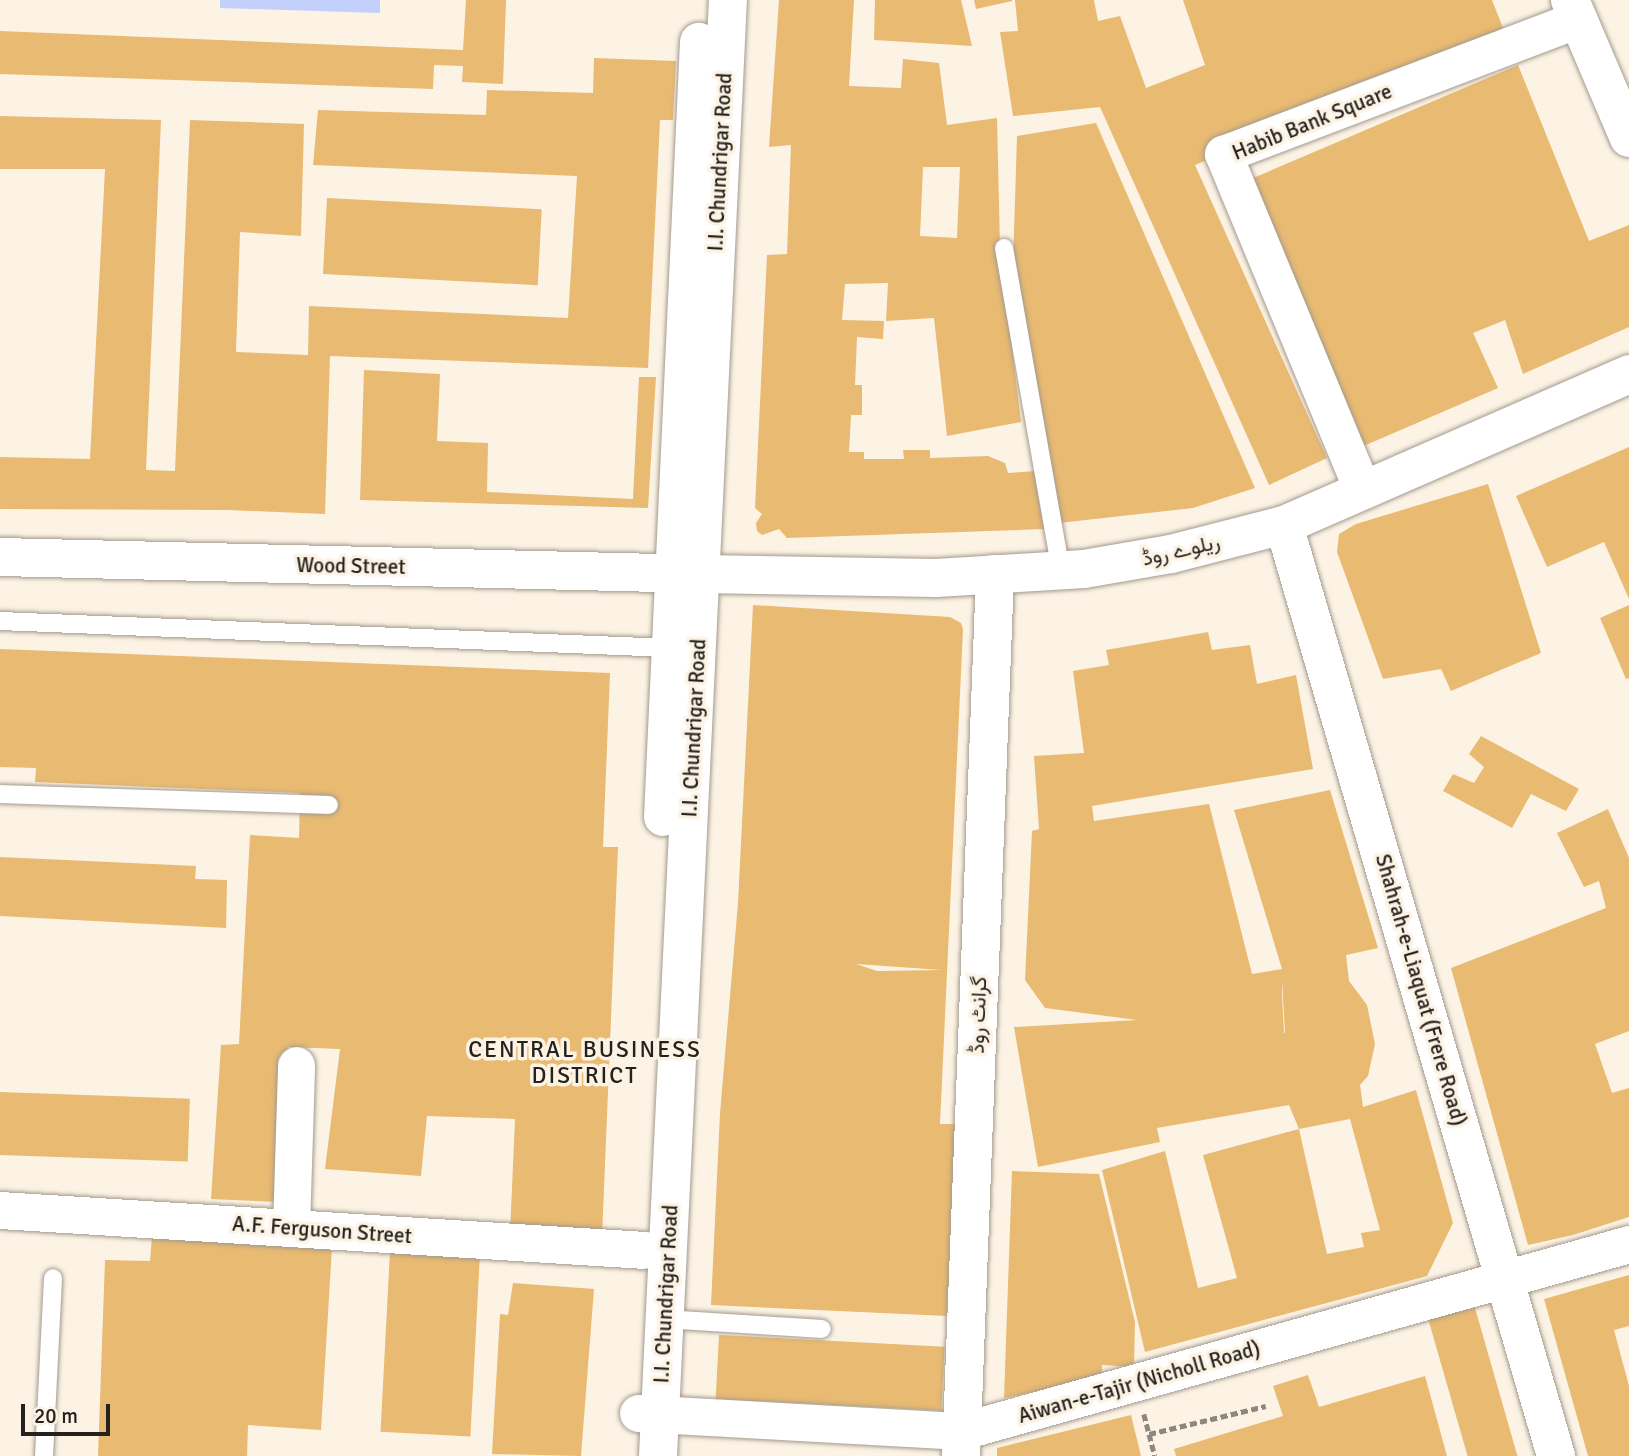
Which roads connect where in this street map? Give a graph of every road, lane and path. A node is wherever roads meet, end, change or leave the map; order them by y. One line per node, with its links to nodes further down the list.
1 (701, 0): 11 (main road, I.I. Chundrigar Road)
2 (728, 0): 11 (main road, I.I. Chundrigar Road)
3 (1574, 10): 4 (main road); 7 (street, Habib Bank Square)
4 (1629, 138)
5 (1004, 248): 10 (lane)
6 (1629, 374): 7 (main road, ریلوے روڈ)
7 (1362, 489): 8 (main road, ریلوے روڈ)
8 (1284, 525): 10 (main road, ریلوے روڈ); 23 (main road, Shahrah-e-Liaquat (Frere Road))
9 (0, 557): 11 (main road, Wood Street)
10 (1061, 570): 12 (main road, ریلوے روڈ)
11 (687, 574): 12 (main road, ریلوے روڈ); 14 (main road, I.I. Chundrigar Road); 24 (main road, I.I. Chundrigar Road)
12 (995, 574): 30 (main road, گرانٹ روڈ)
13 (0, 621): 14 (lane)
14 (670, 648): 21 (main road, I.I. Chundrigar Road)
15 (0, 794): 16 (lane)
16 (329, 804)
17 (296, 1065): 19 (street)
18 (0, 1210): 19 (street, A.F. Ferguson Street)
19 (291, 1228): 21 (street, A.F. Ferguson Street)
20 (1629, 1244): 23 (street, Aiwan-e-Tajir (Nicholl Road))
21 (644, 1250): 28 (main road, I.I. Chundrigar Road)
22 (53, 1278): 31 (lane)
23 (1506, 1280): 26 (street, Aiwan-e-Tajir (Nicholl Road)); 35 (main road, Shahrah-e-Liaquat (Frere Road))
24 (664, 1318): 25 (lane); 28 (main road, I.I. Chundrigar Road)
25 (822, 1329)
26 (1135, 1383): 29 (path); 30 (street, Aiwan-e-Tajir (Nicholl Road))
27 (1266, 1406): 29 (path)
28 (649, 1413): 30 (street, Aiwan-e-Tajir (Nicholl Road)); 32 (main road, I.I. Chundrigar Road); 33 (main road, I.I. Chundrigar Road)
29 (1149, 1434): 34 (path)
30 (962, 1443)
31 (44, 1456)
32 (636, 1456)
33 (658, 1456)
34 (1155, 1456)
35 (1556, 1456)

